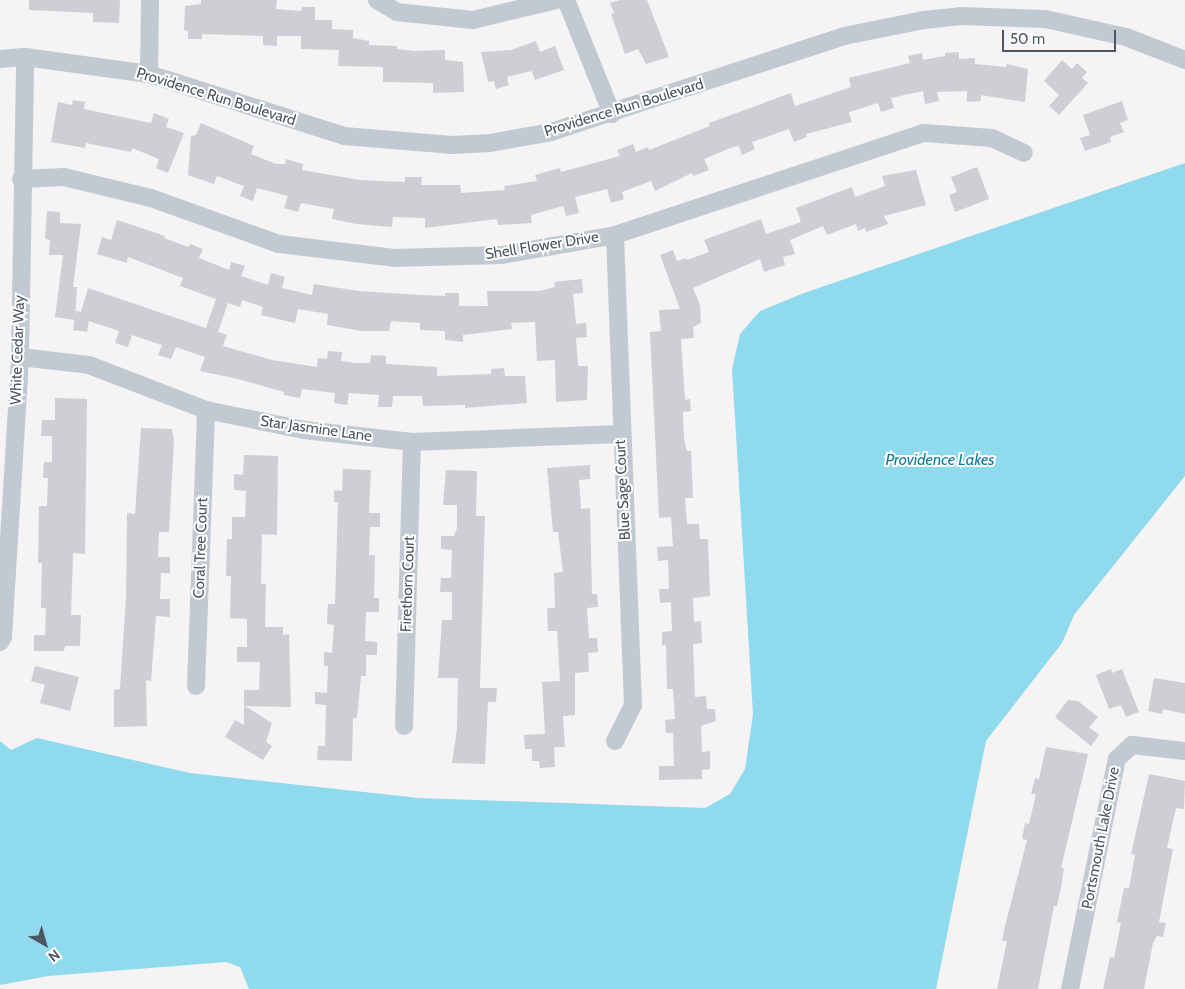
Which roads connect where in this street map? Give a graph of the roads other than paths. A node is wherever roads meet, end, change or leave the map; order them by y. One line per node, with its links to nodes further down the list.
1 (150, 0): 9 (street)
2 (377, 0): 3 (street)
3 (556, 0)
4 (566, 0): 10 (street)
5 (961, 8): 8 (street, Providence Run Boulevard); 10 (street, Providence Run Boulevard)
6 (25, 57): 7 (street, Providence Run Boulevard); 9 (street, Providence Run Boulevard); 12 (street, White Cedar Way)
7 (0, 59)
8 (1185, 60)
9 (150, 74): 10 (street, Providence Run Boulevard)
10 (612, 114)
11 (1024, 153): 13 (street, Shell Flower Drive)
12 (21, 179): 13 (street, Shell Flower Drive); 14 (street, White Cedar Way)
13 (615, 235): 16 (street, Blue Sage Court)
14 (20, 357): 15 (street, Star Jasmine Lane); 18 (street, White Cedar Way)
15 (206, 410): 17 (street, Star Jasmine Lane); 19 (street, Coral Tree Court)
16 (620, 434): 17 (street, Star Jasmine Lane); 21 (street, Blue Sage Court)
17 (412, 442): 20 (street, Firethorn Court)
18 (0, 642)
19 (196, 686)
20 (404, 726)
21 (615, 741)
22 (1185, 751): 23 (street, Portsmouth Lake Drive)
23 (1070, 989)

